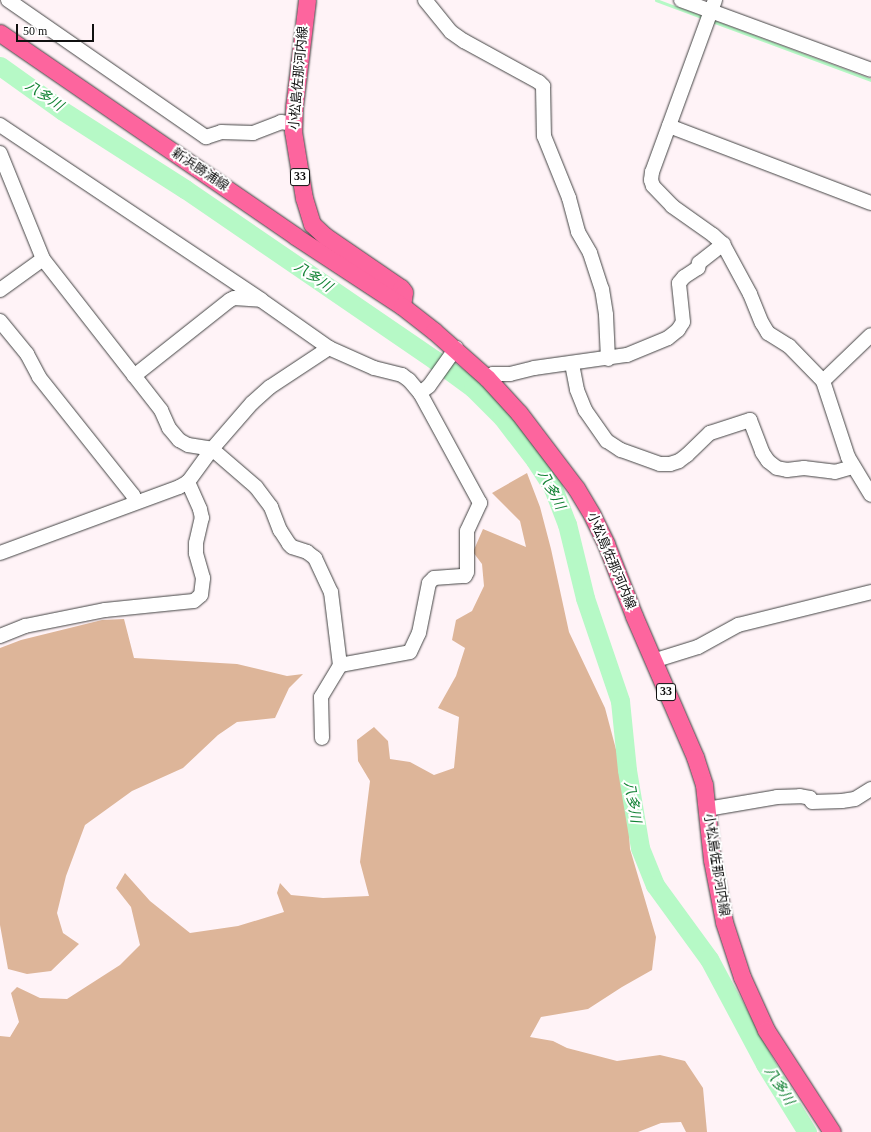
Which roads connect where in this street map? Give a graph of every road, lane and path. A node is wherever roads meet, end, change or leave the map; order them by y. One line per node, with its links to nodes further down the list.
1 (8, 0): 8 (street)
2 (307, 0): 8 (main road, 小松島佐那河内線 / 33)
3 (425, 0): 22 (street)
4 (680, 0): 5 (street)
5 (711, 12): 7 (street); 10 (street)
6 (0, 33): 17 (main road, 新浜勝浦線)
7 (871, 70)
8 (294, 124): 17 (main road, 小松島佐那河内線 / 33)
9 (0, 125): 16 (street)
10 (669, 126): 12 (street); 13 (street)
11 (0, 153): 14 (street)
12 (871, 203)
13 (722, 244): 22 (street); 26 (street)
14 (43, 258): 15 (street); 24 (street)
15 (0, 290)
16 (260, 300): 20 (street); 24 (street)
17 (402, 306): 21 (main road, 小松島佐那河内線 / 33)
18 (0, 321): 32 (street)
19 (871, 335): 26 (street)
20 (329, 348): 27 (street); 28 (street)
21 (454, 351): 25 (main road, 小松島佐那河内線 / 33); 27 (street)
22 (608, 358): 23 (street)
23 (572, 364): 25 (street); 29 (street)
24 (134, 376): 28 (street)
25 (487, 378): 36 (main road, 小松島佐那河内線 / 33)
26 (823, 381): 29 (street)
27 (424, 390): 37 (street)
28 (212, 449): 30 (street); 37 (street)
29 (853, 467): 31 (street)
30 (188, 482): 32 (street); 35 (street)
31 (871, 496)
32 (135, 502): 33 (street)
33 (0, 553)
34 (871, 592): 36 (street)
35 (0, 636)
36 (653, 661): 40 (main road, 小松島佐那河内線 / 33)
37 (340, 665): 38 (street)
38 (322, 738)
39 (871, 789): 40 (street)
40 (707, 809): 41 (main road, 小松島佐那河内線 / 33)
41 (832, 1132)

